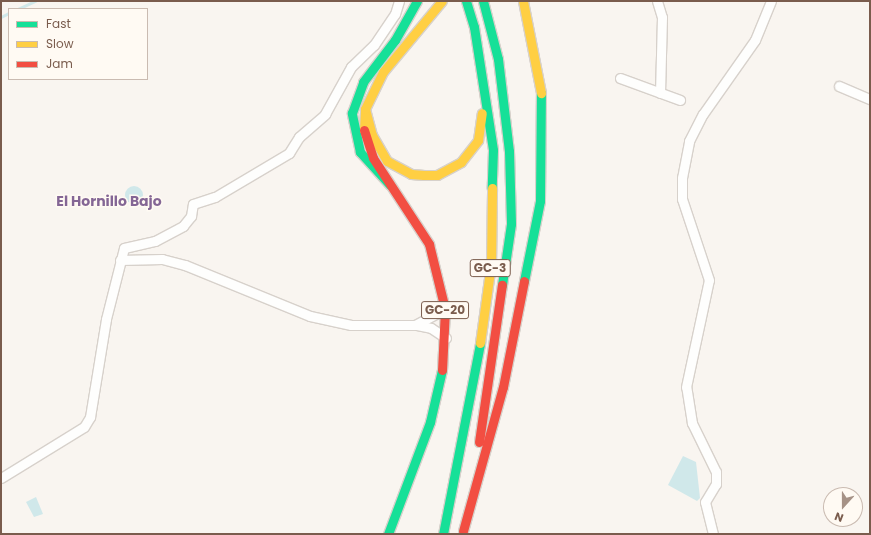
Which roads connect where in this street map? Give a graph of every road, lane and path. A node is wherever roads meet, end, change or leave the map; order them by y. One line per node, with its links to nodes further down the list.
1 (399, 1): 17 (street)
2 (417, 1): 16 (main road)
3 (466, 1): 11 (main road, GC-3)
4 (483, 1): 22 (main road, GC-3)
5 (523, 1): 22 (main road)
6 (657, 1): 12 (street)
7 (771, 1): 25 (street)
8 (441, 2): 15 (main road, GC-20)
9 (620, 78): 12 (street)
10 (839, 86): 13 (street)
11 (484, 87): 15 (main road); 24 (main road, GC-3)
12 (660, 93): 14 (street)
13 (868, 93)
14 (680, 100)
15 (365, 109): 16 (main road, GC-20)
16 (390, 185): 18 (main road, GC-20)
17 (120, 260): 19 (street); 21 (street)
18 (445, 309): 19 (street); 20 (main road, GC-20)
19 (415, 325): 20 (street)
20 (446, 338): 23 (main road, GC-20)
21 (1, 478)
22 (463, 532)
23 (388, 534)
24 (443, 534)
25 (713, 534)

